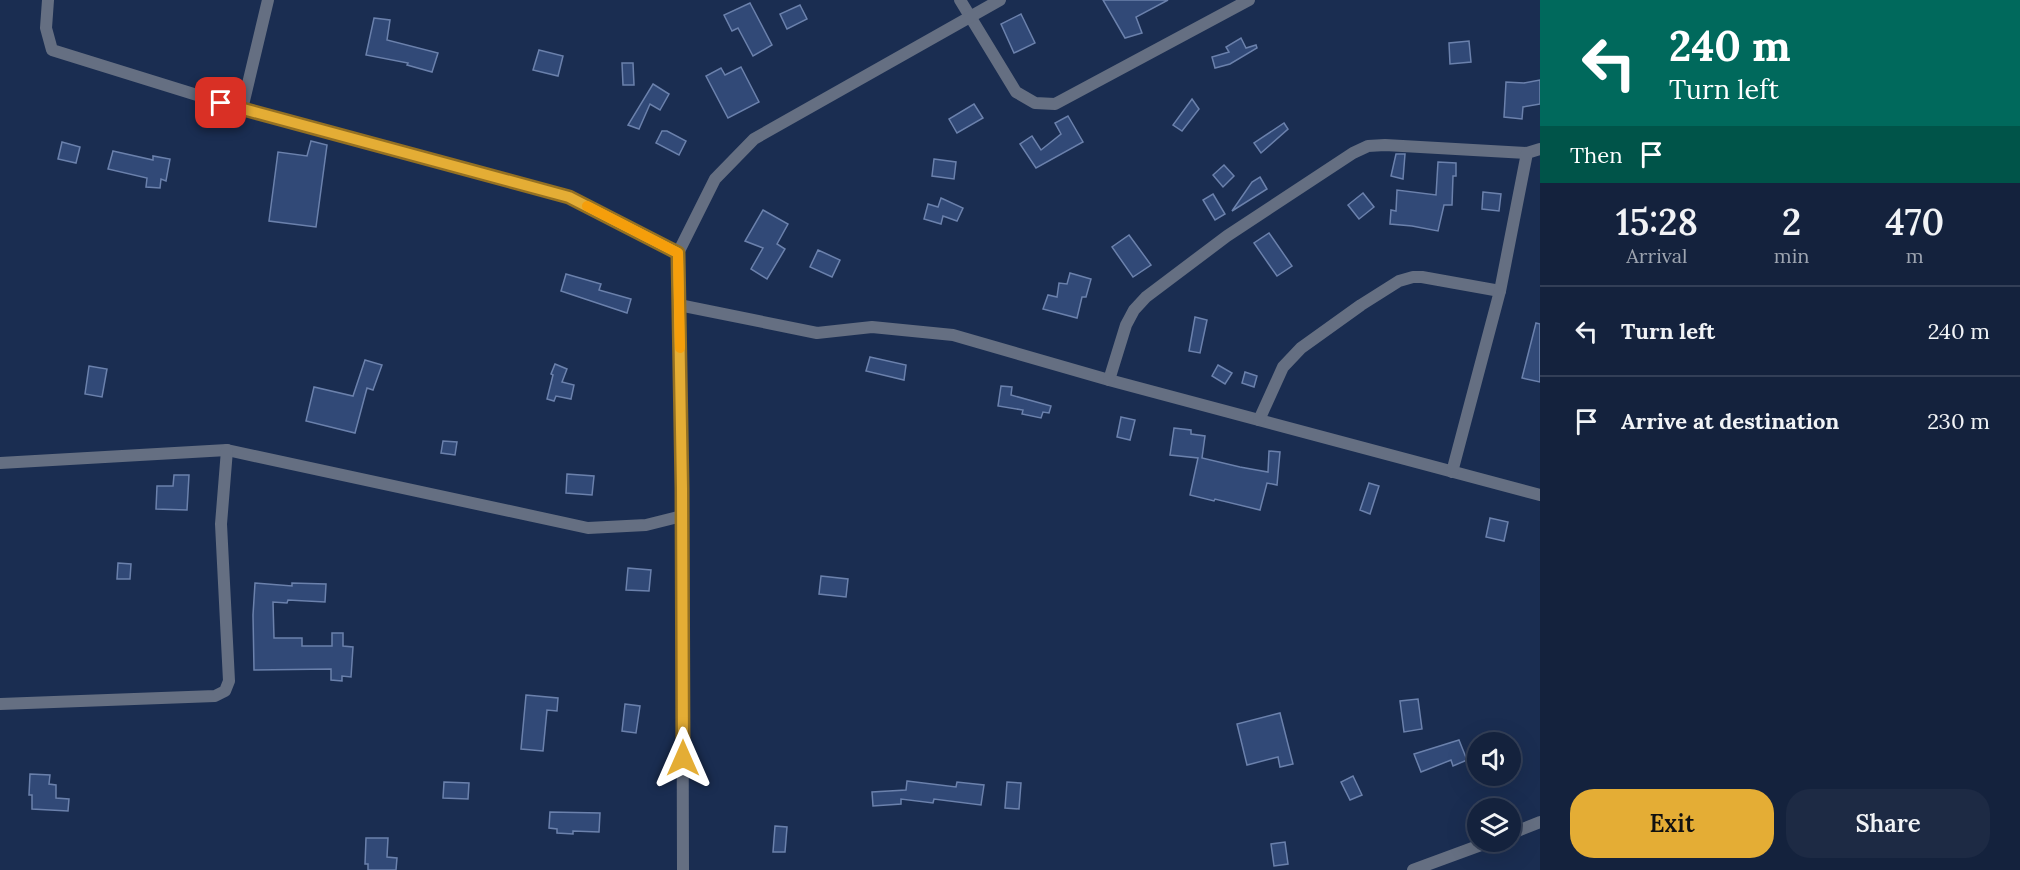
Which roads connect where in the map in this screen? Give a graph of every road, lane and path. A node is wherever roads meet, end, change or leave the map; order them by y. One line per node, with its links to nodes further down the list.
1 (48, 0): 7 (street)
2 (268, 0): 7 (street)
3 (960, 0): 6 (street)
4 (1000, 0): 6 (street)
5 (1249, 0): 6 (street)
6 (969, 16): 10 (street)
7 (242, 109): 10 (street)
8 (1540, 149): 9 (street)
9 (1527, 153): 11 (street); 13 (street)
10 (678, 253): 12 (street)
11 (1500, 291): 14 (street); 17 (street)
12 (680, 305): 13 (street); 19 (street)
13 (1109, 380): 14 (street)
14 (1260, 420): 17 (street)
15 (226, 450): 16 (street); 19 (street); 20 (street)
16 (0, 463)
17 (1452, 472): 18 (street)
18 (1540, 495)
19 (682, 516): 24 (street)
20 (0, 704)
21 (1540, 822): 22 (street)
22 (1521, 830)
23 (1467, 850): 25 (street)
24 (683, 870)
25 (1413, 870)

